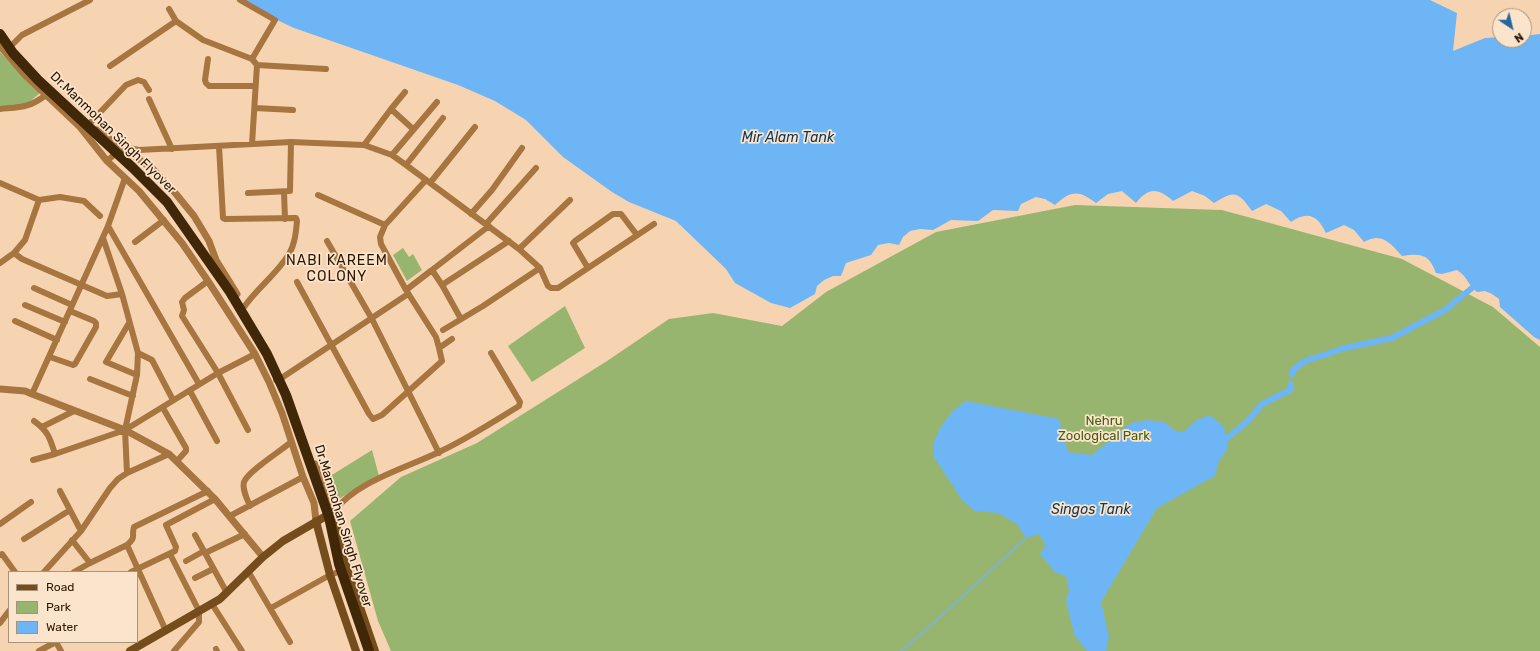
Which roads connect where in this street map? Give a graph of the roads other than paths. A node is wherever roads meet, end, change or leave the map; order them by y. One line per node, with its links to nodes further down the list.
1 (90, 0): 9 (street)
2 (240, 0): 10 (street)
3 (169, 9): 4 (street)
4 (176, 21): 10 (street); 13 (street)
5 (0, 29): 9 (street)
6 (0, 34): 165 (highway, Dr.Manmohan Singh Flyover, bridge)
7 (0, 42): 164 (highway, Dr.Manmohan Singh Flyover, bridge)
8 (0, 46): 18 (street)
9 (11, 46): 26 (street)
10 (252, 58): 12 (street)
11 (208, 59): 15 (street)
12 (257, 65): 14 (street); 15 (street)
13 (110, 66)
14 (326, 69)
15 (255, 86): 21 (street)
16 (149, 90): 26 (street)
17 (405, 92): 23 (street)
18 (46, 95): 22 (street); 37 (street)
19 (149, 99): 35 (street)
20 (437, 102): 28 (street)
21 (255, 108): 24 (street); 30 (street)
22 (0, 109)
23 (391, 109): 28 (street); 31 (street)
24 (294, 110)
25 (443, 118): 38 (street)
26 (89, 124): 33 (street)
27 (475, 127): 41 (street)
28 (413, 129): 36 (street)
29 (291, 142): 30 (street); 31 (street); 43 (street)
30 (252, 144): 32 (street)
31 (364, 145): 36 (street)
32 (219, 146): 35 (street); 50 (street)
33 (123, 147): 35 (street); 37 (street); 75 (street)
34 (522, 148): 48 (street)
35 (172, 149)
36 (392, 155): 38 (street)
37 (107, 161): 40 (street)
38 (406, 165): 41 (street)
39 (536, 168): 54 (street)
40 (125, 178): 51 (street); 55 (street)
41 (428, 181): 48 (street); 53 (street)
42 (0, 183): 46 (street)
43 (284, 192): 44 (street); 50 (street)
44 (248, 193)
45 (318, 194): 53 (street)
46 (39, 200): 49 (street); 62 (street)
47 (570, 200): 61 (street)
48 (471, 214): 54 (street)
49 (100, 216)
50 (285, 218): 75 (street)
51 (164, 220): 60 (street); 67 (street)
52 (654, 224): 56 (street)
53 (385, 225): 72 (street)
54 (487, 225): 59 (street); 66 (street)
55 (108, 226): 57 (street); 96 (street)
56 (637, 235): 65 (street); 65 (street)
57 (103, 238): 69 (street); 73 (street)
58 (327, 241): 77 (street)
59 (509, 241): 61 (street); 70 (street)
60 (135, 242)
61 (519, 249): 64 (street)
62 (14, 252): 63 (street); 69 (street)
63 (0, 263)
64 (540, 268): 65 (street); 78 (street)
65 (588, 268)
66 (432, 270): 70 (street); 72 (street)
67 (208, 281): 89 (street); 91 (street)
68 (297, 282): 85 (street)
69 (81, 285): 73 (street); 76 (street)
70 (442, 285): 78 (street)
71 (34, 288): 76 (street)
72 (407, 292): 77 (street); 86 (street)
73 (122, 294): 81 (street)
74 (25, 305): 80 (street)
75 (244, 307): 93 (street)
76 (71, 308): 80 (street); 90 (street)
77 (372, 319): 85 (street); 99 (street)
78 (461, 319): 82 (street)
79 (16, 322): 84 (street)
80 (65, 322): 84 (street)
81 (129, 323): 87 (street); 92 (street)
82 (443, 330)
83 (452, 339): 86 (street)
84 (57, 340): 90 (street)
85 (331, 346): 93 (street); 99 (street)
86 (439, 348): 99 (street)
87 (138, 353): 92 (street); 102 (street)
88 (491, 353): 111 (street)
89 (255, 354): 91 (street); 95 (street)
90 (50, 357): 100 (street)
91 (218, 373): 96 (street); 108 (street)
92 (137, 375): 101 (street)
93 (283, 377): 95 (street); 124 (street)
94 (90, 378): 101 (street)
95 (269, 382): 110 (street)
96 (199, 384): 98 (street)
97 (0, 389): 100 (street)
98 (190, 391): 102 (street); 109 (street)
99 (408, 391): 111 (street)
100 (32, 394): 104 (street)
101 (133, 396): 107 (street)
102 (173, 400): 103 (street)
103 (163, 408): 107 (street); 115 (street)
104 (74, 411): 106 (street); 107 (street)
105 (34, 421): 106 (street)
106 (42, 427): 112 (street)
107 (125, 430): 112 (street); 113 (street); 116 (street)
108 (248, 430)
109 (217, 441)
110 (291, 442): 117 (street); 122 (street)
111 (439, 453): 124 (street)
112 (55, 454): 114 (street)
113 (169, 454): 115 (street); 116 (street)
114 (33, 460)
115 (177, 461): 119 (street)
116 (127, 473): 128 (street)
117 (303, 478): 122 (street); 126 (street)
118 (60, 491): 123 (street)
119 (208, 492): 120 (street); 133 (street)
120 (216, 499): 125 (street); 136 (street)
121 (31, 502): 127 (street)
122 (250, 506): 125 (street)
123 (70, 510): 128 (street); 131 (street)
124 (333, 512): 126 (main road); 141 (main road)
125 (230, 516): 129 (street)
126 (316, 521): 137 (main road); 147 (main road)
127 (0, 524)
128 (81, 530): 132 (street)
129 (244, 534): 134 (street); 137 (street)
130 (195, 535): 134 (street)
131 (24, 539)
132 (72, 540): 139 (street); 143 (street)
133 (127, 546): 139 (street); 145 (street)
134 (205, 552): 138 (street); 140 (street)
135 (1, 553): 142 (street)
136 (170, 554): 145 (street); 153 (street)
137 (263, 557): 146 (main road)
138 (186, 561)
139 (90, 563): 144 (street)
140 (213, 569): 149 (street); 150 (street)
141 (347, 569): 147 (street); 166 (main road)
142 (14, 571)
143 (46, 571)
144 (76, 571)
145 (134, 571)
146 (248, 571): 150 (main road); 152 (street)
147 (330, 575): 152 (street); 163 (main road)
148 (138, 578): 156 (street)
149 (195, 578)
150 (227, 593): 151 (main road)
151 (212, 604): 153 (main road); 162 (street)
152 (271, 608): 157 (street)
153 (199, 611): 156 (main road); 161 (street)
154 (8, 613): 155 (street)
155 (0, 623)
156 (166, 631): 159 (main road)
157 (290, 642)
158 (54, 643): 160 (street)
159 (134, 648)
160 (39, 651)
161 (174, 651)
162 (242, 651)
163 (356, 651)
164 (363, 651)
165 (369, 651)
166 (374, 651)

